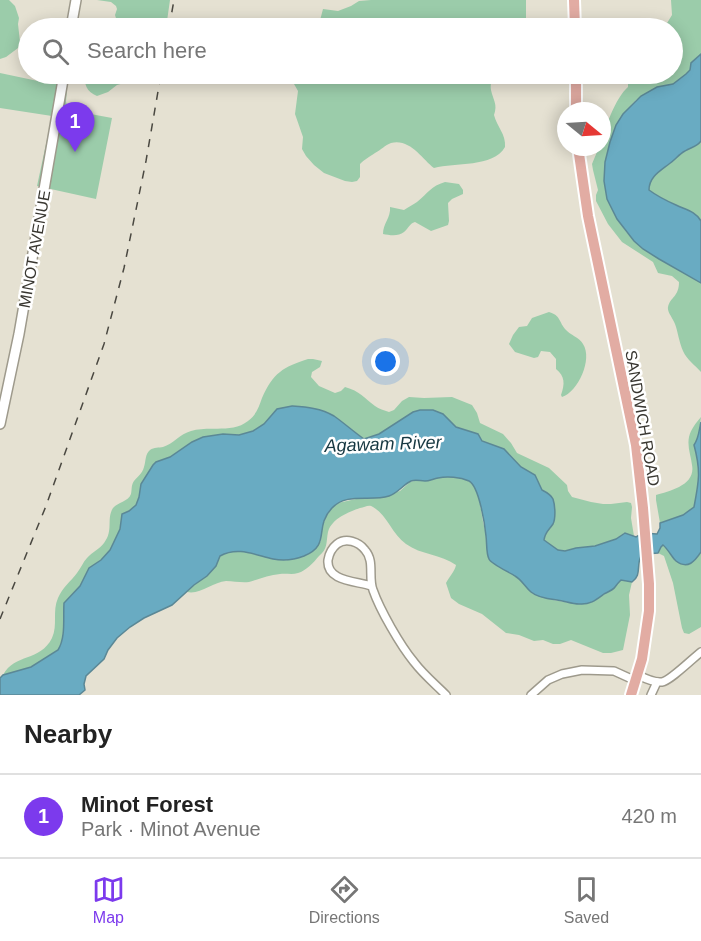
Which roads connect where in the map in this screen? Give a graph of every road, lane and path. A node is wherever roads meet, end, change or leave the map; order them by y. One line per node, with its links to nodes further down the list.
1 (76, 0): 3 (main road)
2 (574, 0): 4 (main road)
3 (73, 18)
4 (574, 18)
5 (62, 84): 9 (main road, MINOT AVENUE)
6 (576, 84): 7 (main road)
7 (576, 102)
8 (579, 156): 12 (main road, SANDWICH ROAD)
9 (0, 424)
10 (371, 586): 10 (street); 14 (street)
11 (701, 652): 13 (street)
12 (637, 678): 13 (street); 15 (street); 16 (main road, SANDWICH ROAD)
13 (657, 682): 17 (street)
14 (446, 695)
15 (531, 695)
16 (631, 695)
17 (651, 695)

